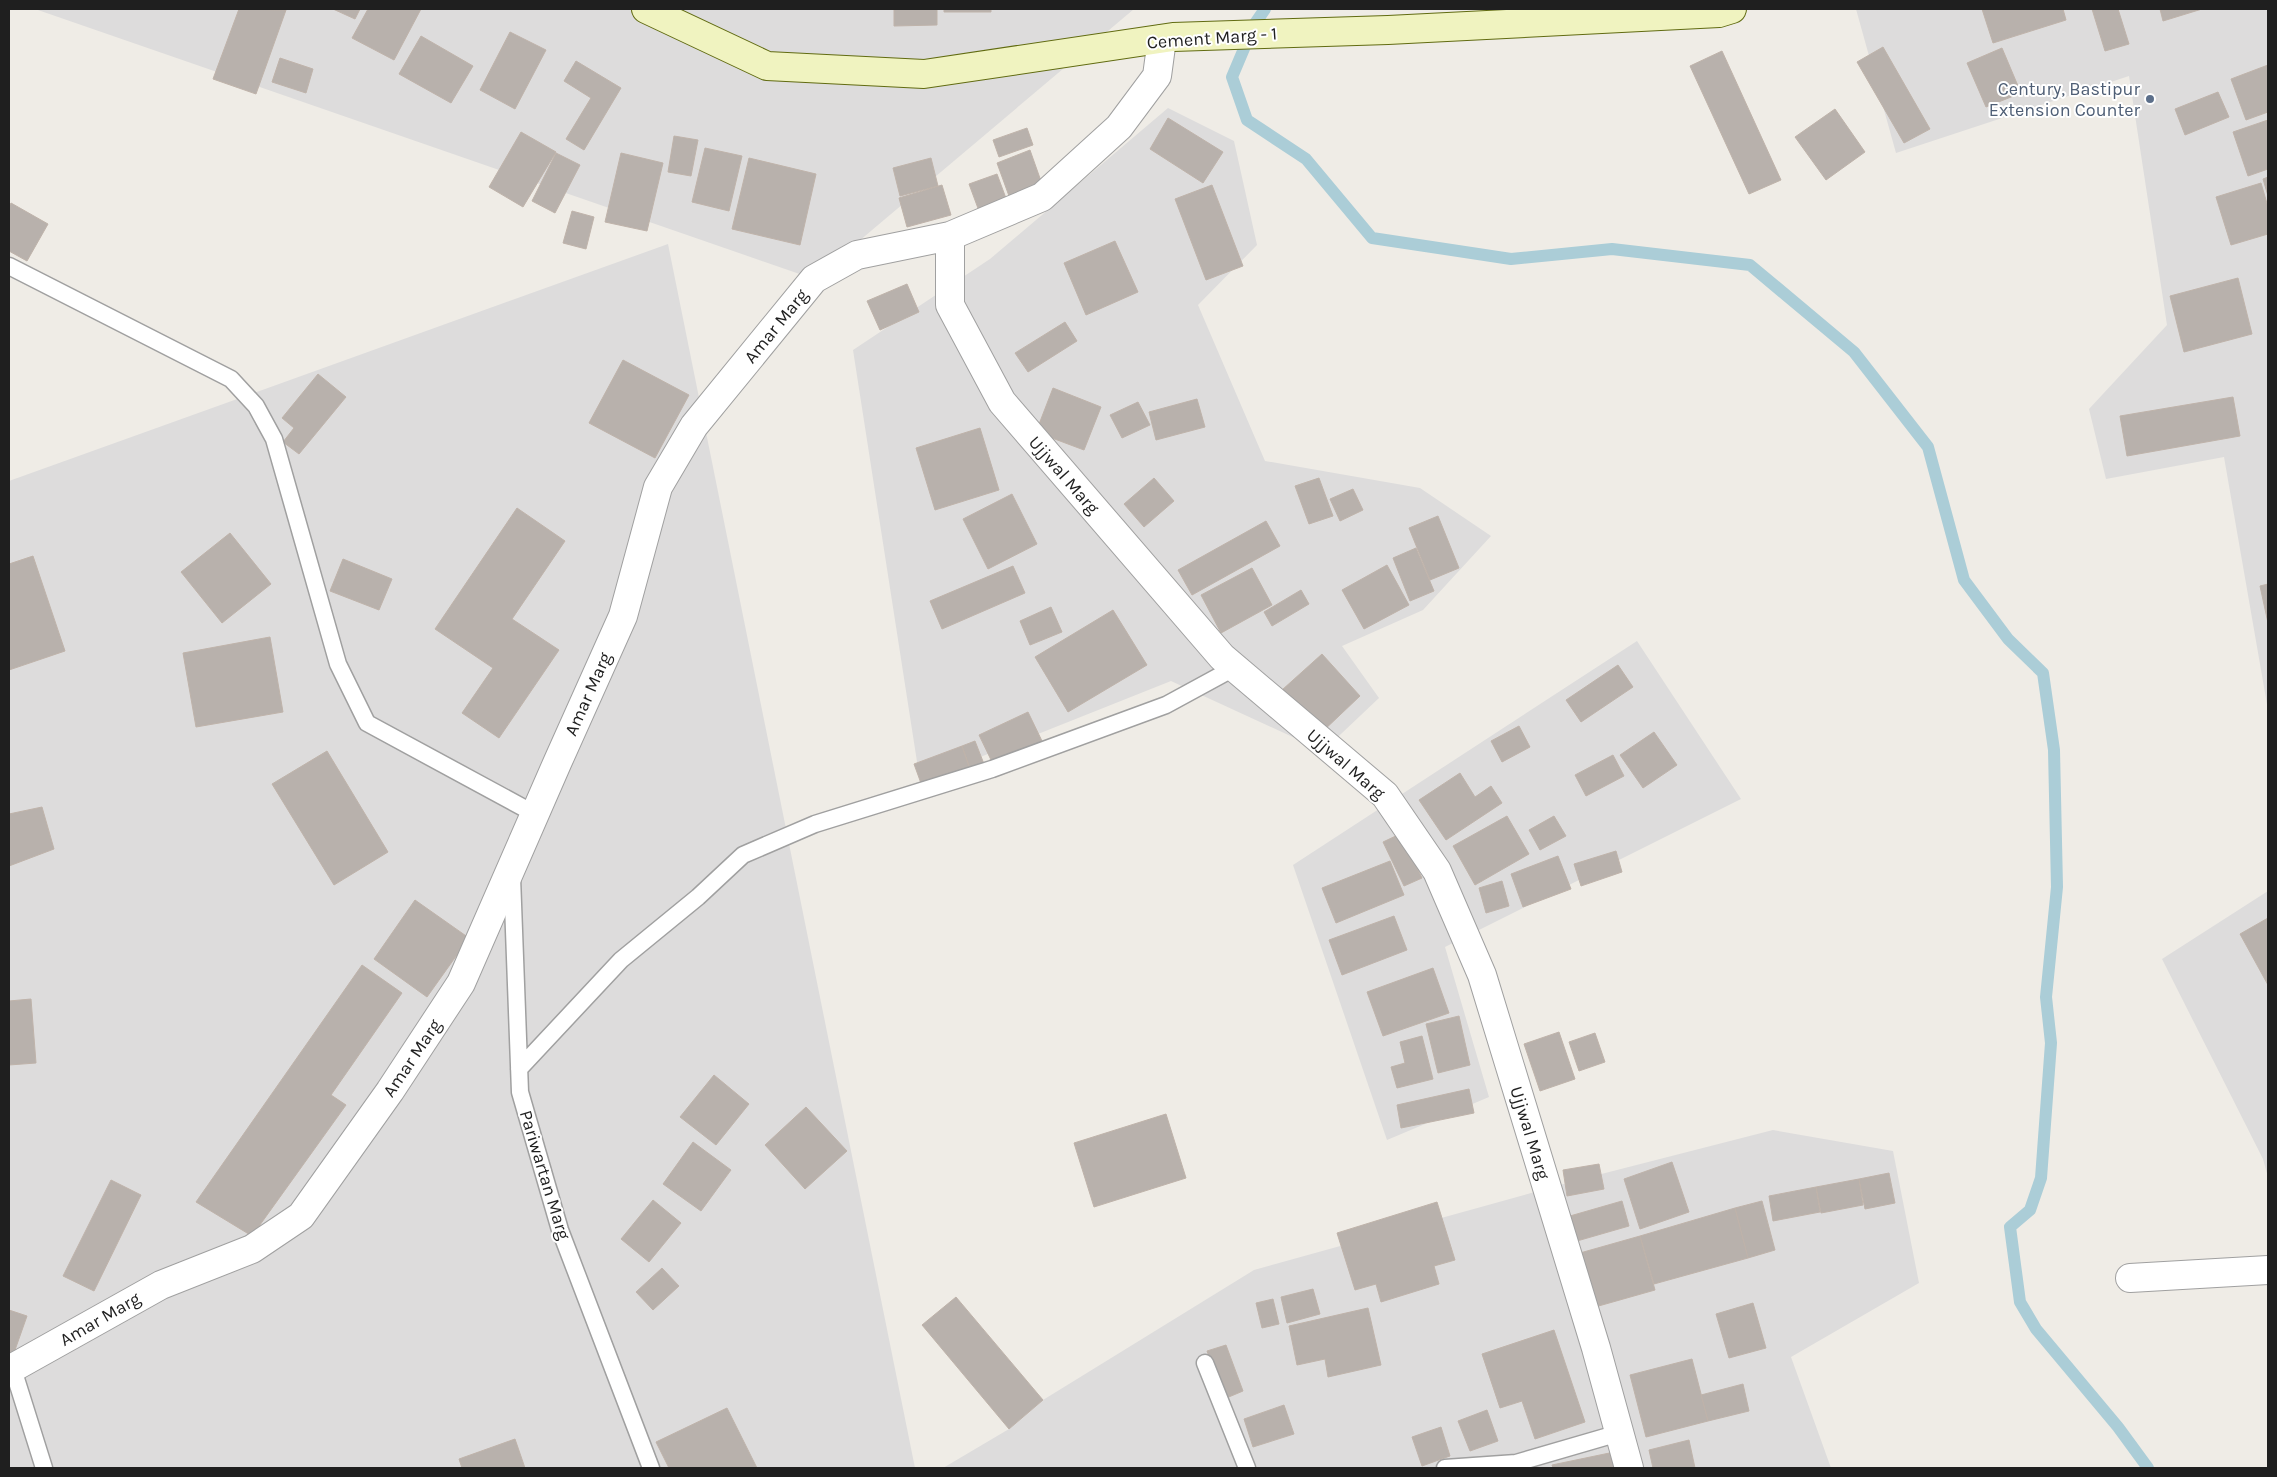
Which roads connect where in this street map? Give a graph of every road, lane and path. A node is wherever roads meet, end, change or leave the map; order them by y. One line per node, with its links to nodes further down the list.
1 (646, 9): 3 (street, Cement Marg - 1)
2 (1732, 9): 3 (street, Cement Marg - 1)
3 (1167, 38): 4 (street, Amar Marg)
4 (950, 236): 6 (street, Ujjwal Marg); 7 (street, Amar Marg)
5 (9, 266): 7 (lane)
6 (1234, 668): 9 (lane); 14 (street, Ujjwal Marg)
7 (535, 814): 8 (street, Amar Marg)
8 (511, 868): 9 (lane, Pariwartan Marg); 13 (street, Amar Marg)
9 (519, 1069): 16 (lane, Pariwartan Marg)
10 (2268, 1270): 11 (street)
11 (2130, 1278)
12 (1205, 1363): 17 (lane)
13 (11, 1370): 15 (lane)
14 (1619, 1433): 18 (lane); 19 (street, Ujjwal Marg)
15 (44, 1468)
16 (651, 1468)
17 (1247, 1468)
18 (1445, 1468)
19 (1629, 1468)

